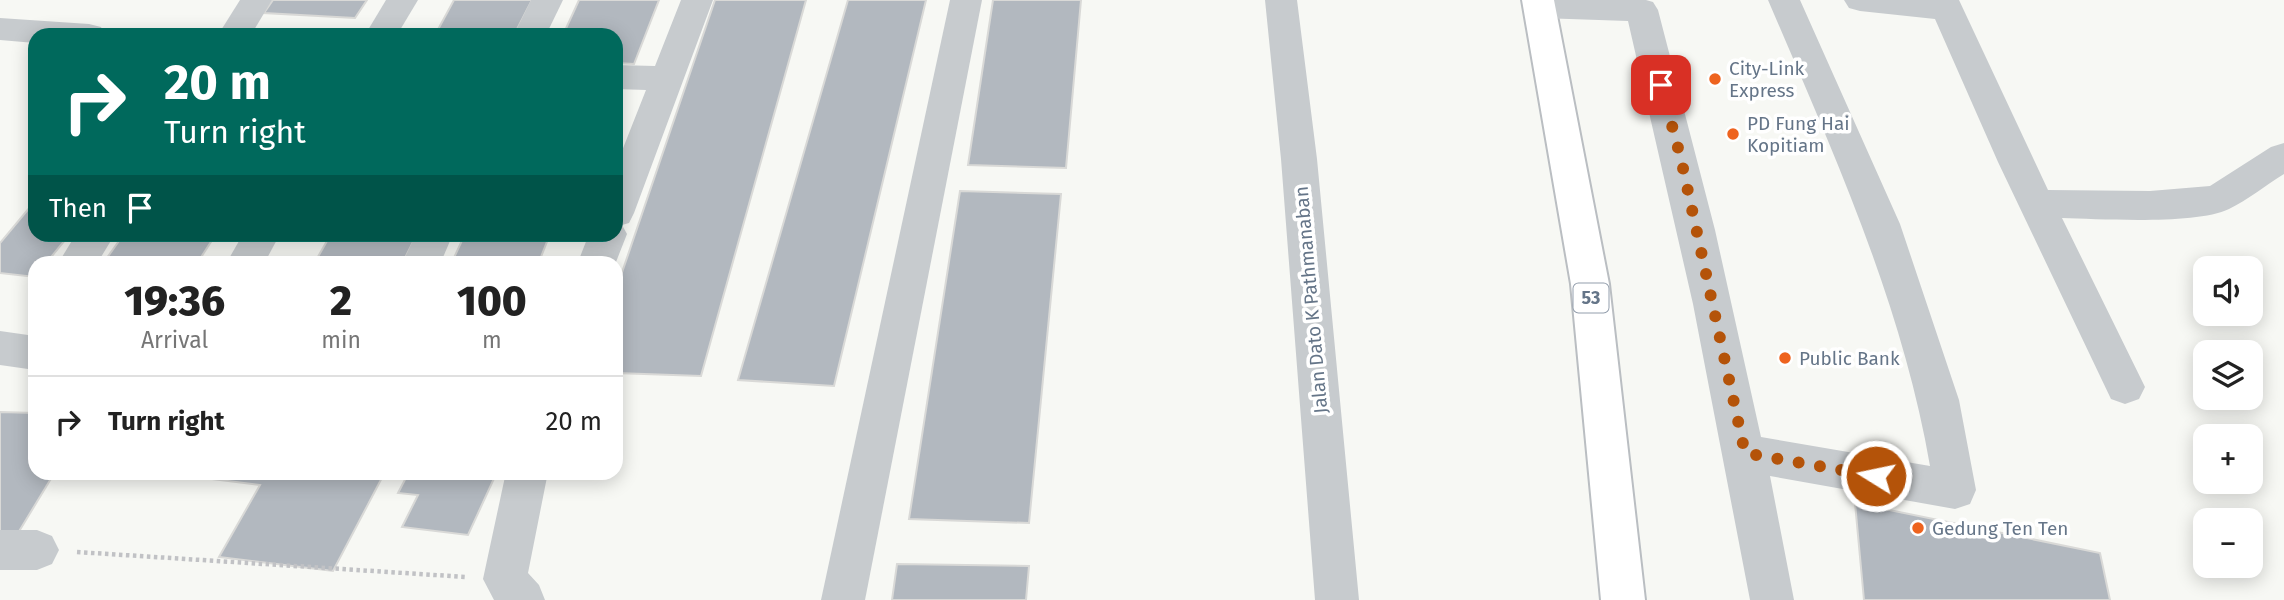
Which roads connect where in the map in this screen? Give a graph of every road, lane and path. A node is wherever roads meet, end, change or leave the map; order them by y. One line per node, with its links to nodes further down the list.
1 (256, 0): 12 (street)
2 (402, 0): 13 (street)
3 (547, 0): 14 (street)
4 (697, 0): 18 (street)
5 (1281, 0): 28 (street, Jalan Dato K Pathmanaban)
6 (1784, 0): 23 (street)
7 (1860, 0): 10 (street)
8 (967, 1): 27 (street)
9 (1539, 3): 11 (street); 29 (main road, 53)
10 (1945, 4): 21 (street)
11 (1640, 5): 23 (street)
12 (238, 28)
13 (385, 28)
14 (533, 28)
15 (0, 29): 16 (street)
16 (28, 31)
17 (623, 77): 18 (street)
18 (667, 79): 20 (street)
19 (2284, 156): 21 (street)
20 (623, 195)
21 (2037, 204): 22 (street)
22 (2125, 387)
23 (1745, 453): 30 (street)
24 (526, 480): 26 (street)
25 (19, 550): 26 (path)
26 (514, 590)
27 (844, 600)
28 (1337, 600)
29 (1623, 600)
30 (1772, 600)

